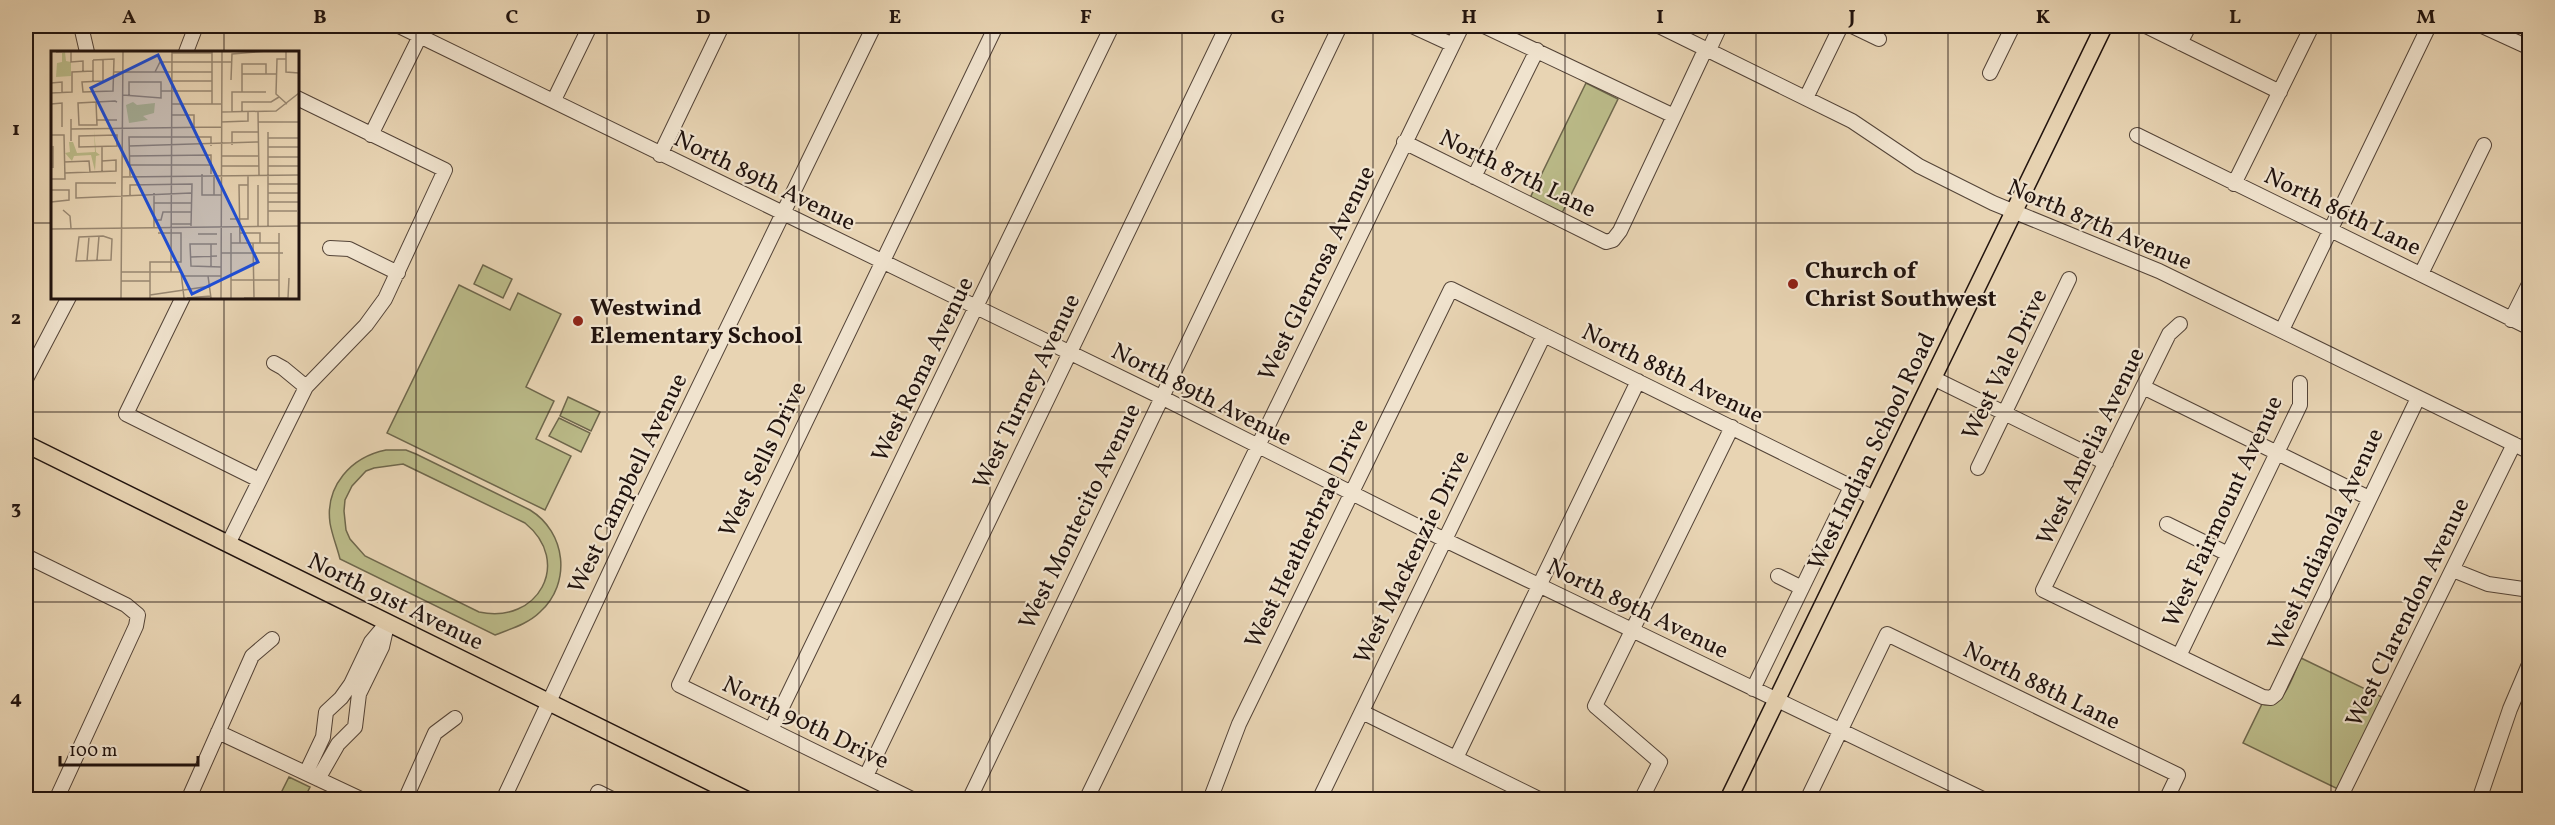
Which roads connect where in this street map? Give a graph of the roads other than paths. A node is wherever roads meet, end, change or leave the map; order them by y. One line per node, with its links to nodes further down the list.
1 (81, 26): 32 (street)
2 (196, 26): 33 (street)
3 (399, 26): 25 (street, North 89th Avenue)
4 (590, 26): 38 (street)
5 (722, 26): 44 (street)
6 (874, 26): 47 (street, West Campbell Avenue)
7 (996, 26): 51 (street, West Sells Drive)
8 (1112, 26): 59 (street, West Roma Avenue)
9 (1227, 26): 65 (street, West Turney Avenue)
10 (1340, 26): 73 (street, West Montecito Avenue)
11 (1412, 26): 28 (street)
12 (1462, 26): 28 (street, West Glenrosa Avenue)
13 (1484, 26): 31 (street)
14 (1659, 26): 30 (street, North 87th Avenue)
15 (1720, 26): 30 (street)
16 (1841, 26): 37 (street)
17 (1852, 26): 26 (street)
18 (2013, 26): 34 (street)
19 (2104, 26): 48 (main road, West Indian School Road)
20 (2146, 26): 27 (street)
21 (2189, 26): 27 (street)
22 (2312, 26): 35 (street)
23 (2429, 26): 49 (street)
24 (2482, 26): 29 (street)
25 (422, 31): 38 (street, North 89th Avenue); 40 (street)
26 (1879, 39)
27 (2180, 43): 35 (street)
28 (1451, 44): 42 (street, West Glenrosa Avenue)
29 (2529, 48)
30 (1707, 49): 37 (street, North 87th Avenue); 39 (street)
31 (1537, 50): 39 (street); 45 (street)
32 (87, 51)
33 (186, 51)
34 (1990, 73)
35 (2280, 92): 46 (street)
36 (298, 98): 40 (street)
37 (1806, 98): 48 (street, North 87th Avenue)
38 (554, 100): 44 (street, North 89th Avenue)
39 (1674, 116): 45 (street, North 87th Lane)
40 (371, 135): 52 (street)
41 (2137, 135): 46 (street, North 86th Lane)
42 (1404, 142): 45 (street, North 87th Lane); 79 (street, West Glenrosa Avenue)
43 (2484, 145): 53 (street)
44 (660, 154): 47 (street, North 89th Avenue)
45 (1474, 177)
46 (2234, 184): 49 (street, North 86th Lane)
47 (783, 212): 51 (street, North 89th Avenue); 107 (street, West Campbell Avenue)
48 (2013, 212): 63 (street, North 87th Avenue); 67 (main road, West Indian School Road)
49 (2330, 230): 53 (street, North 86th Lane); 63 (street)
50 (330, 248): 52 (street)
51 (883, 261): 59 (street, North 89th Avenue); 104 (street, West Sells Drive)
52 (398, 273): 71 (street)
53 (2421, 274): 60 (street, North 86th Lane)
54 (2070, 279): 75 (street, West Vale Drive)
55 (2529, 282): 60 (street)
56 (1451, 289): 64 (street, North 88th Avenue); 86 (street, West Heatherbrae Drive)
57 (68, 298): 68 (street)
58 (183, 298): 84 (street)
59 (977, 307): 65 (street, North 89th Avenue); 111 (street, West Roma Avenue)
60 (2511, 320): 62 (street, North 86th Lane)
61 (2180, 324): 72 (street, West Amelia Avenue)
62 (2529, 328)
63 (2282, 330): 74 (street, North 87th Avenue)
64 (1544, 335): 69 (street, North 88th Avenue); 90 (street, West Mackenzie Drive)
65 (1070, 353): 73 (street, North 89th Avenue); 117 (street, West Turney Avenue)
66 (274, 363): 71 (street)
67 (1933, 378): 75 (street); 87 (main road, West Indian School Road)
68 (26, 379)
69 (1638, 381): 76 (street, North 88th Avenue); 96 (street)
70 (2300, 384): 81 (street, West Fairmount Avenue)
71 (306, 387): 84 (street)
72 (2143, 387): 81 (street); 82 (street, West Amelia Avenue)
73 (1161, 397): 79 (street, North 89th Avenue); 127 (street, West Montecito Avenue)
74 (2418, 398): 78 (street, North 87th Avenue); 88 (street, West Indianola Avenue)
75 (2005, 413): 82 (street); 83 (street, West Vale Drive)
76 (1732, 427): 85 (street, North 88th Avenue); 100 (street)
77 (26, 444): 91 (main road, North 91st Avenue)
78 (2514, 444): 80 (street, North 87th Avenue); 94 (street, West Clarendon Avenue)
79 (1257, 446): 86 (street, North 89th Avenue); 128 (street, West Glenrosa Avenue)
80 (2529, 452)
81 (2277, 454): 88 (street); 92 (street, West Fairmount Avenue)
82 (2106, 463): 102 (street, West Amelia Avenue)
83 (1978, 468)
84 (259, 480): 91 (street)
85 (1851, 487): 87 (street, North 88th Avenue); 97 (street, West Indian School Road)
86 (1350, 494): 90 (street, North 89th Avenue); 129 (street, West Heatherbrae Drive)
87 (1874, 498): 106 (main road, West Indian School Road)
88 (2369, 498): 102 (street, West Indianola Avenue)
89 (2167, 524): 92 (street)
90 (1445, 540): 96 (street, North 89th Avenue); 108 (street, West Mackenzie Drive)
91 (228, 544): 99 (main road, North 91st Avenue)
92 (2228, 554): 102 (street, West Fairmount Avenue)
93 (26, 556): 119 (street)
94 (2453, 570): 98 (street); 137 (street, West Clarendon Avenue)
95 (1778, 576): 97 (street, West Indian School Road)
96 (1539, 585): 100 (street, North 89th Avenue); 115 (street)
97 (1802, 588): 105 (street, West Indian School Road)
98 (2529, 590)
99 (387, 623): 107 (main road, North 91st Avenue); 113 (street); 114 (street)
100 (1633, 631): 105 (street, North 89th Avenue); 132 (street)
101 (272, 639): 112 (street)
102 (2179, 656)
103 (2529, 662): 138 (street)
104 (679, 685): 111 (street, North 90th Drive)
105 (1753, 689): 106 (street, North 89th Avenue)
106 (1777, 701): 110 (street, North 89th Avenue); 133 (main road, West Indian School Road)
107 (547, 702): 123 (street, West Campbell Avenue); 125 (main road, North 91st Avenue)
108 (1362, 712): 115 (street); 130 (street, West Mackenzie Drive)
109 (455, 718): 122 (street)
110 (1841, 729): 134 (street); 135 (street, North 89th Avenue); 136 (street, North 88th Lane)
111 (771, 730): 117 (street, North 90th Drive)
112 (218, 732): 116 (street); 120 (street)
113 (323, 737): 114 (street); 116 (street)
114 (338, 744): 116 (street)
115 (1456, 758): 131 (street)
116 (312, 776): 121 (street)
117 (866, 776): 126 (street, North 90th Drive)
118 (596, 796): 124 (street)
119 (56, 800)
120 (188, 800)
121 (363, 800)
122 (405, 800)
123 (503, 800)
124 (614, 800)
125 (747, 800)
126 (914, 800)
127 (969, 800)
128 (1086, 800)
129 (1210, 800)
130 (1319, 800)
131 (1541, 800)
132 (1641, 800)
133 (1728, 800)
134 (1807, 800)
135 (1985, 800)
136 (2166, 800)
137 (2339, 800)
138 (2479, 800)

